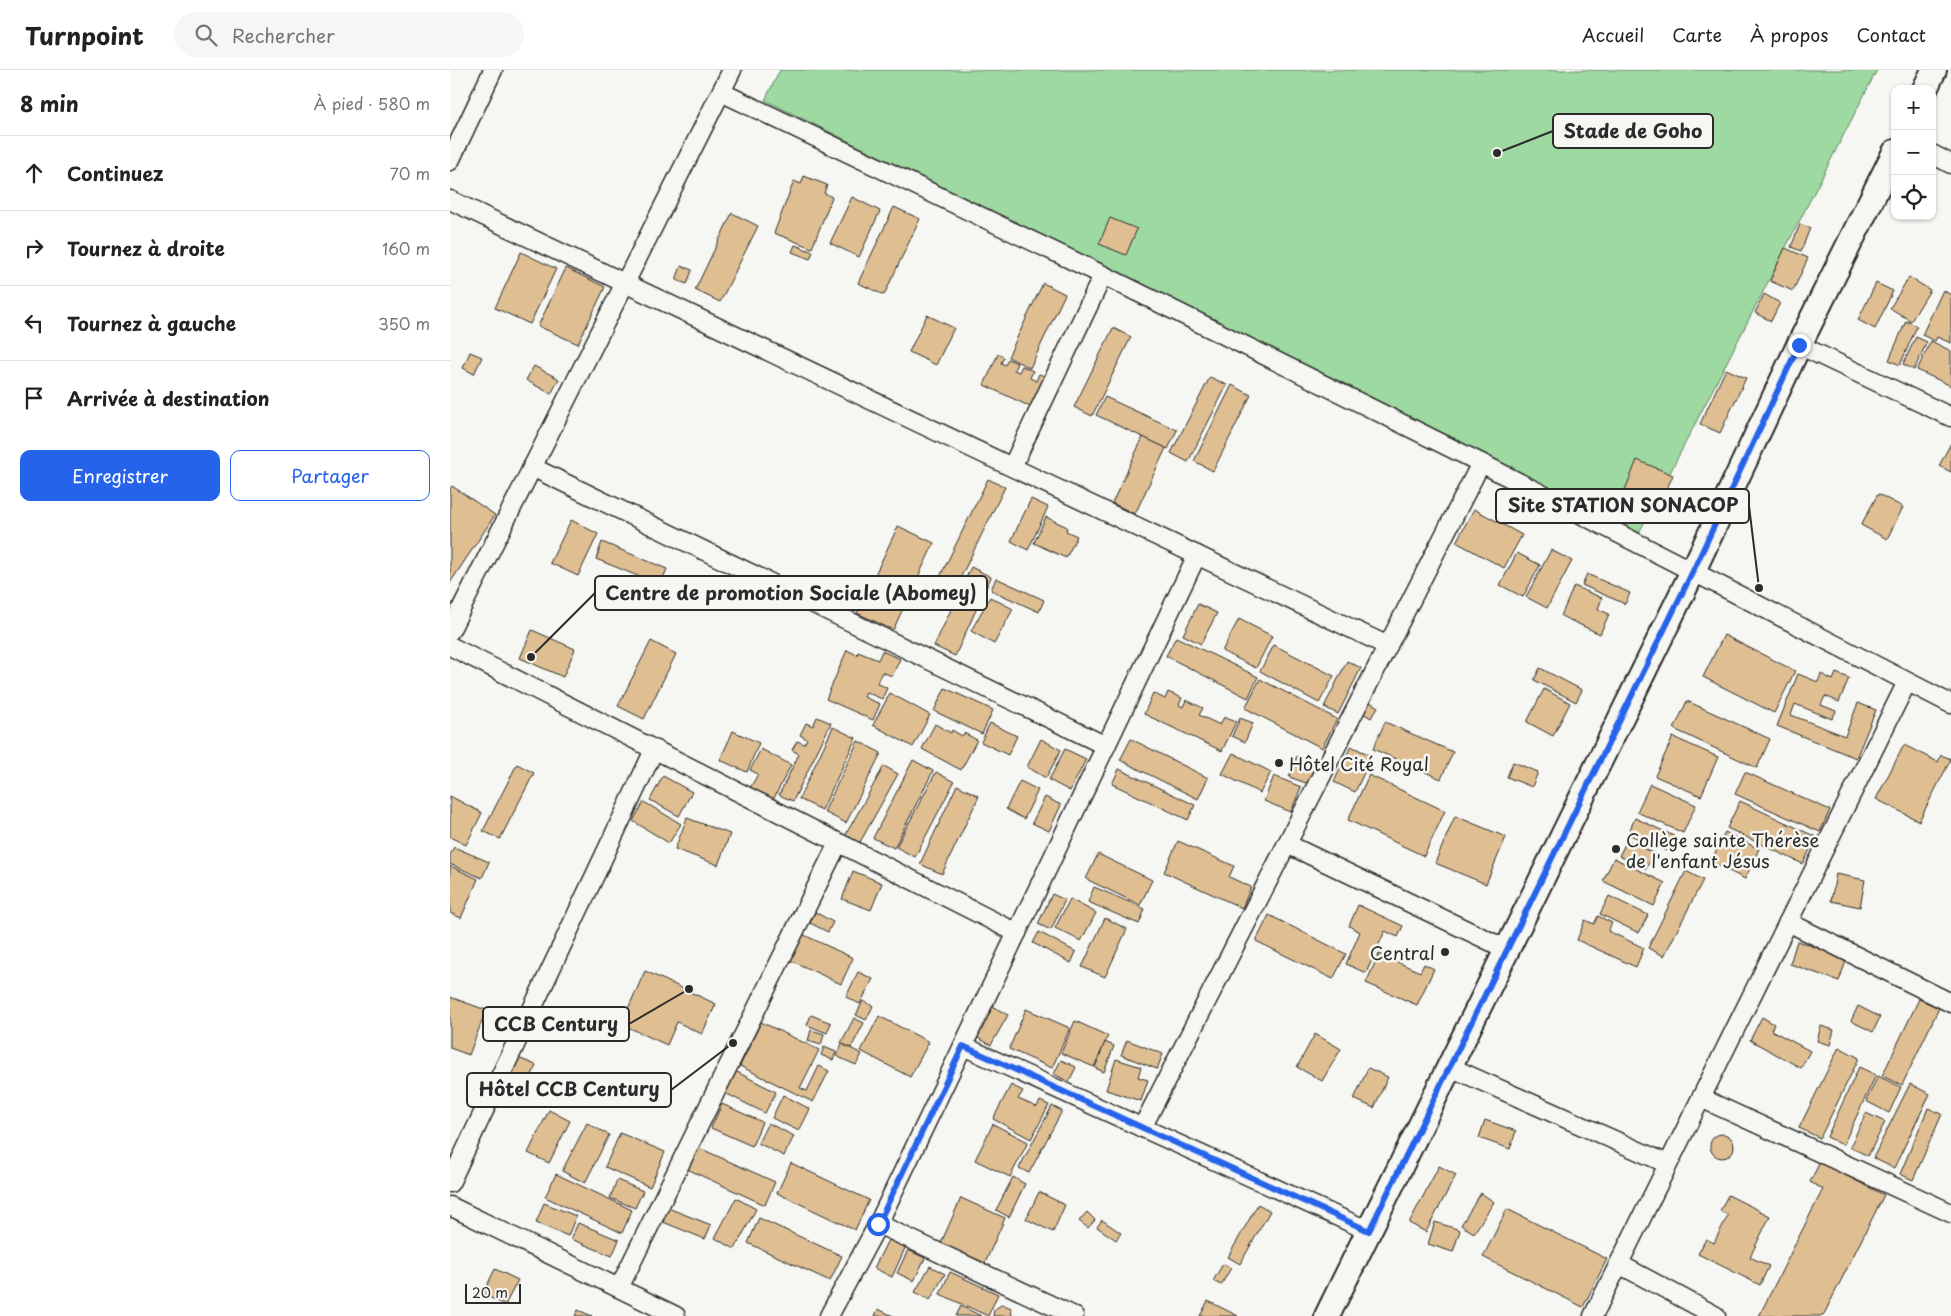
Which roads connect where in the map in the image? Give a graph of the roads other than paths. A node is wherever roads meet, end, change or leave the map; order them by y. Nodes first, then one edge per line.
1 (493, 70) edge
2 (732, 70) edge
3 (1934, 70) edge
4 (1927, 85) edge
5 (721, 92) junction
6 (1936, 156) edge
7 (1891, 160) edge
8 (450, 161) edge
9 (1951, 164) edge
10 (450, 200) edge
11 (1103, 275) junction
12 (625, 283) junction
13 (1799, 345) junction
14 (1951, 417) edge
15 (1482, 463) junction
16 (532, 467) junction
17 (1012, 467) junction
18 (1197, 555) junction
19 (1693, 571) junction
20 (450, 631) edge
21 (450, 646) edge
22 (1388, 646) junction
23 (1907, 682) junction
24 (1951, 704) edge
25 (1106, 746) junction
26 (654, 750) junction
27 (838, 843) junction
28 (1287, 844) junction
29 (1788, 922) junction
30 (1017, 933) junction
31 (1508, 950) junction
32 (1951, 1003) edge
33 (963, 1046) junction
34 (1450, 1068) junction
35 (1701, 1098) junction
36 (1142, 1128) junction
37 (1668, 1164) junction
38 (450, 1183) edge
39 (450, 1206) edge
40 (1951, 1213) edge
41 (878, 1224) junction
42 (1369, 1231) junction
43 (1619, 1264) junction
44 (620, 1288) junction
45 (676, 1316) edge
46 (829, 1316) edge
47 (1074, 1316) edge
48 (1327, 1316) edge
49 (1593, 1316) edge
50 (1716, 1316) edge

1 - 8 street
2 - 5 street
3 - 4 street
5 - 11 street
5 - 12 street
6 - 9 street
7 - 13 street
10 - 12 street
11 - 15 street
11 - 17 street
12 - 16 street
12 - 17 street
13 - 14 street
13 - 19 street
15 - 19 street
15 - 22 street
16 - 20 street
16 - 25 street
17 - 18 street
18 - 22 street
18 - 25 street
19 - 23 street
19 - 31 street
21 - 26 street
22 - 28 street
23 - 24 street
23 - 29 street
25 - 30 street
26 - 27 street
26 - 38 street
27 - 30 street
27 - 44 street
28 - 31 street
28 - 36 street
29 - 32 street
29 - 35 street
30 - 33 street
31 - 34 street
33 - 36 street
33 - 41 street
34 - 37 street
34 - 42 street
35 - 37 street
35 - 40 street
36 - 42 street
37 - 43 street
39 - 44 street
41 - 46 street
41 - 47 street
42 - 48 street
43 - 49 street
43 - 50 street
44 - 45 street

